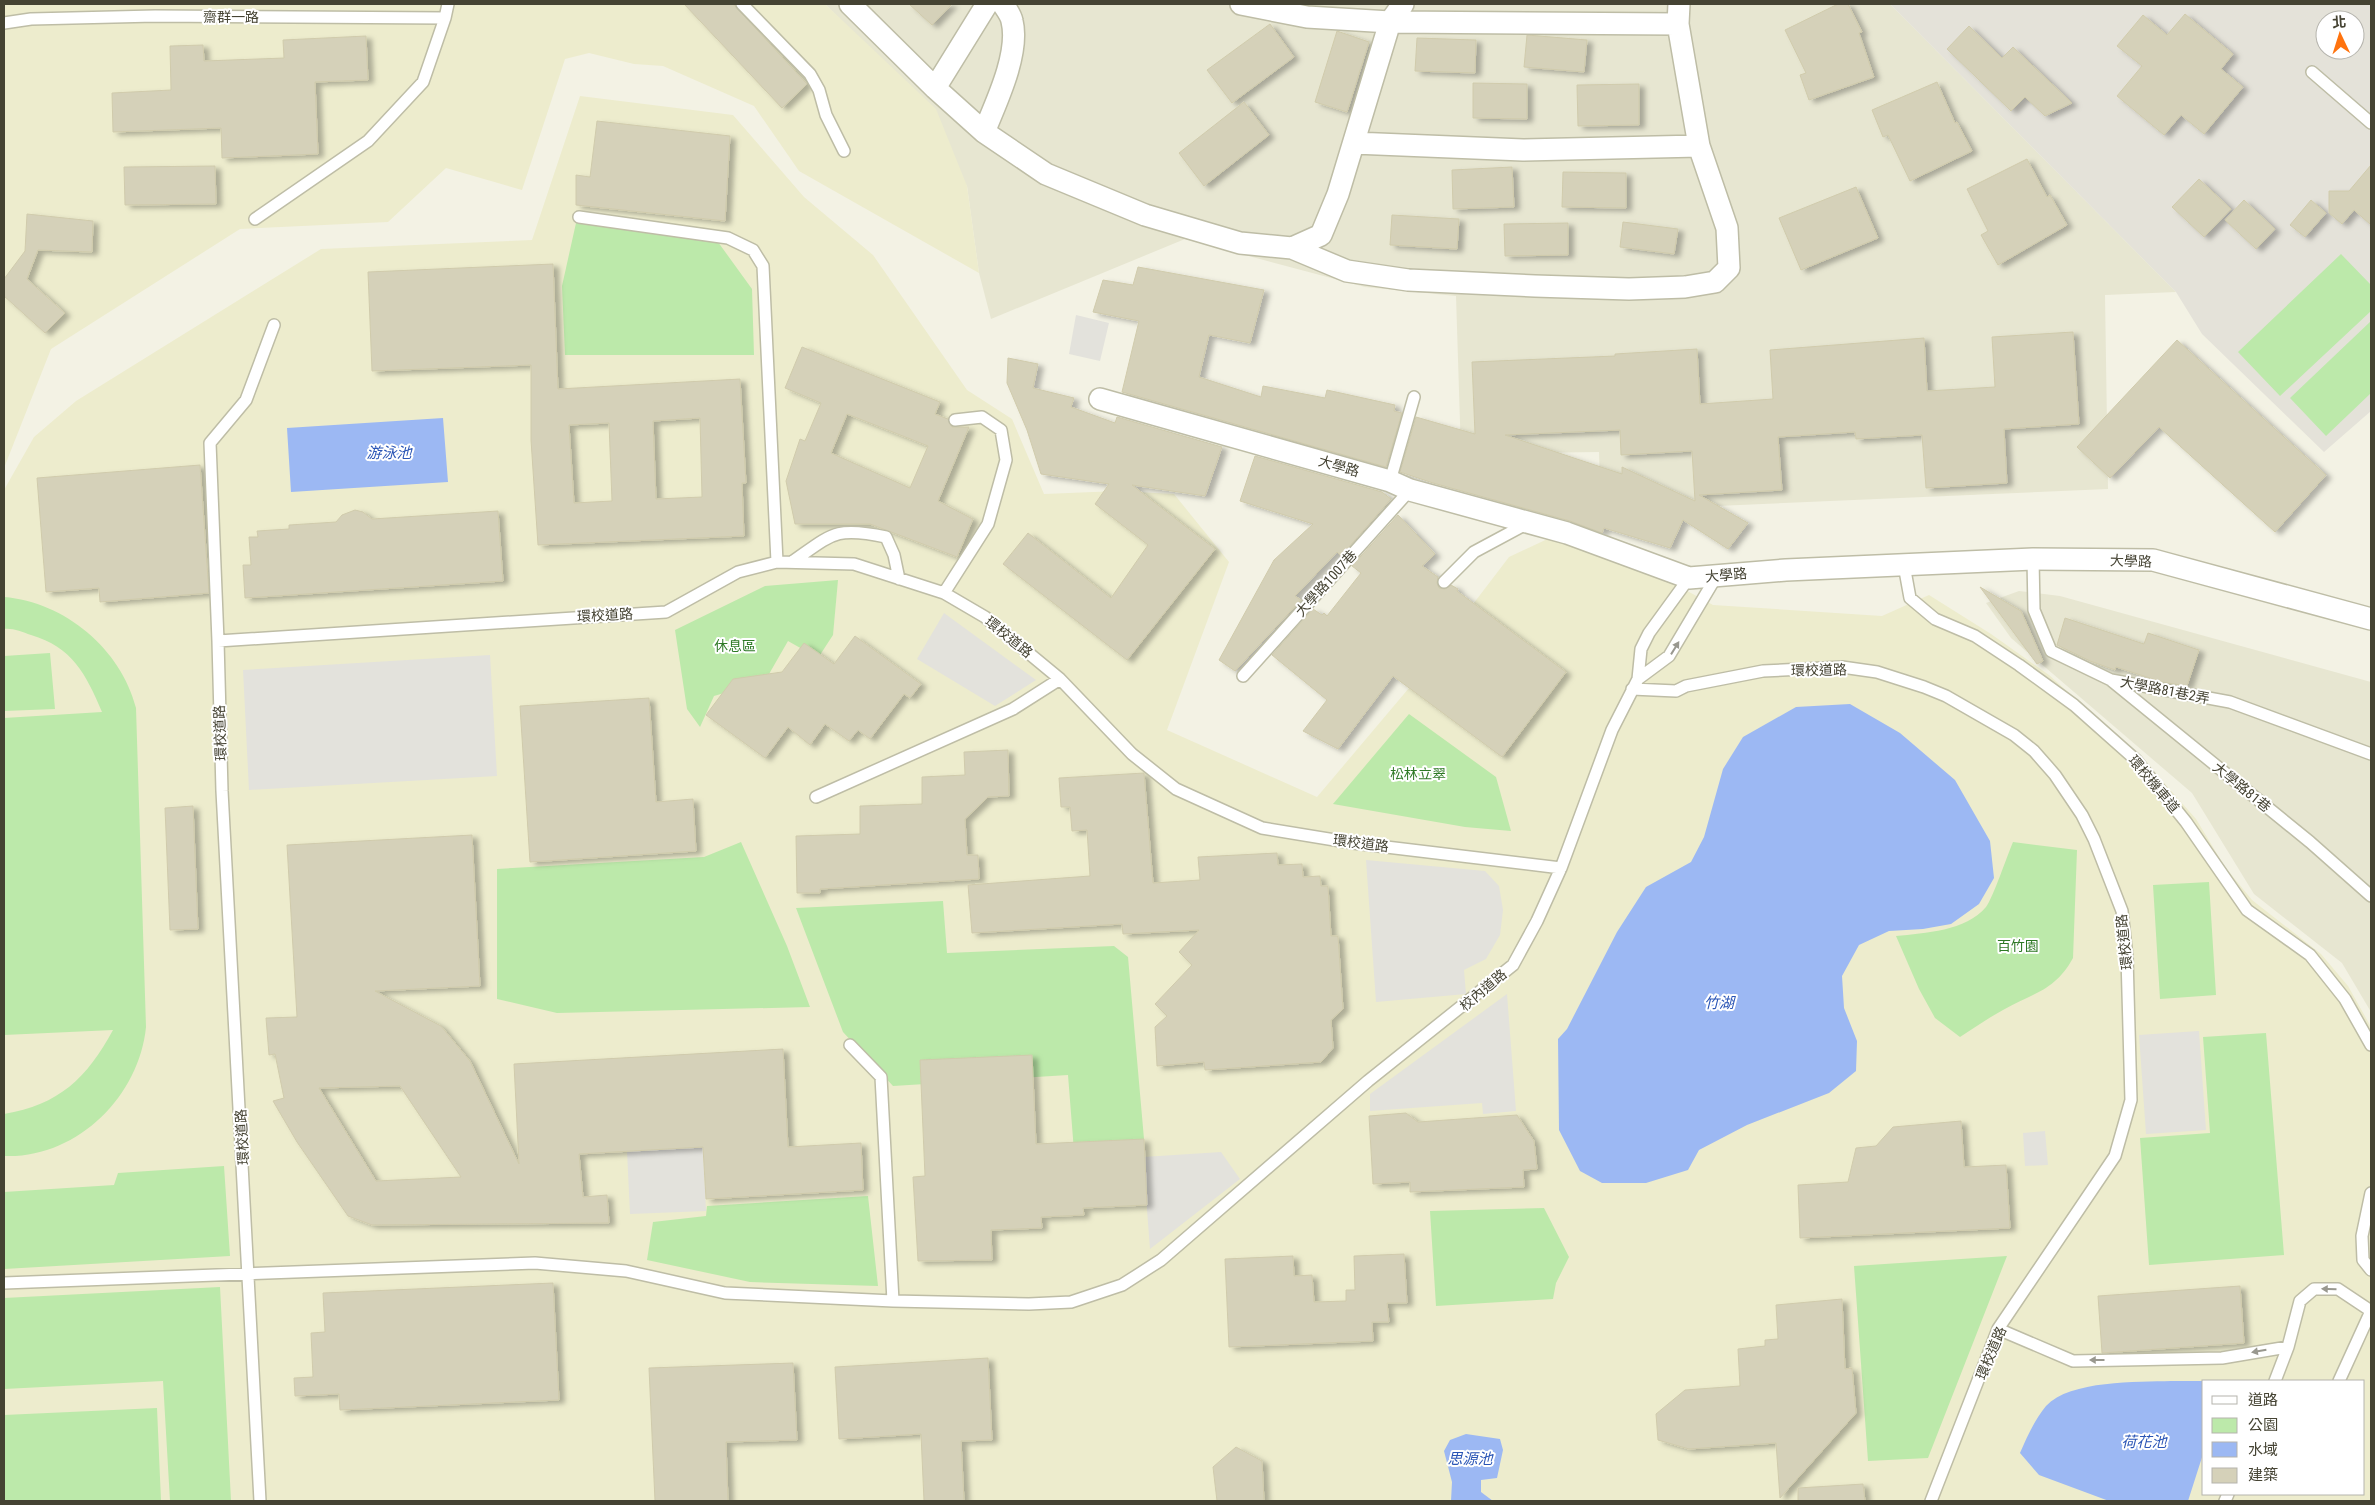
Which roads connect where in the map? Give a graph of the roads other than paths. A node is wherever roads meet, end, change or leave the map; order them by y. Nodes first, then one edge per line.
1 (448, 4) edge
2 (742, 4) edge
3 (850, 4) edge
4 (987, 4) edge
5 (1003, 4) edge
6 (1241, 4) edge
7 (1403, 4) edge
8 (1679, 14) edge
9 (444, 18) junction
10 (1390, 22) junction
11 (4, 23) edge
12 (2312, 72) dead end
13 (935, 88) junction
14 (2371, 124) edge
15 (984, 132) junction
16 (1354, 143) junction
17 (1699, 146) junction
18 (844, 151) dead end
19 (579, 217) dead end
20 (255, 219) dead end
21 (1292, 248) junction
22 (274, 325) dead end
23 (1414, 397) dead end
24 (1100, 399) dead end
25 (955, 420) dead end
26 (1390, 481) junction
27 (1410, 490) junction
28 (1530, 523) junction
29 (2033, 559) junction
30 (777, 562) junction
31 (792, 562) junction
32 (1904, 565) junction
33 (1716, 577) junction
34 (1689, 578) junction
35 (899, 579) junction
36 (1444, 582) dead end
37 (944, 593) junction
38 (2371, 619) edge
39 (218, 640) junction
40 (1242, 676) dead end
41 (1060, 679) junction
42 (2111, 680) junction
43 (1635, 684) junction
44 (2371, 754) edge
45 (816, 797) dead end
46 (1560, 868) junction
47 (2371, 896) edge
48 (850, 1045) dead end
49 (2371, 1045) edge
50 (2371, 1192) edge
51 (2371, 1270) edge
52 (248, 1274) junction
53 (4, 1283) edge
54 (893, 1301) junction
55 (2371, 1311) edge
56 (1998, 1329) junction
57 (2288, 1347) junction
58 (2275, 1380) edge
59 (2339, 1380) edge
60 (260, 1501) edge
61 (1931, 1501) edge

1 - 9 lane
2 - 18 lane
3 - 13 street
4 - 13 street
5 - 15 street
6 - 10 street
7 - 10 street
8 - 10 street
8 - 17 street
9 - 11 lane, 齋群一路
9 - 20 lane
10 - 16 street
12 - 14 lane
13 - 15 street
15 - 21 street
16 - 17 street
16 - 21 street
17 - 21 street
19 - 30 lane
22 - 39 lane
23 - 26 lane
24 - 26 street, 大學路
25 - 37 lane
26 - 27 street, 大學路
27 - 28 street, 大學路
27 - 40 lane, 大學路1007巷
28 - 34 street, 大學路
28 - 36 lane
29 - 32 street, 大學路
29 - 38 street, 大學路
29 - 42 lane, 大學路81巷2弄
30 - 31 lane, 環校道路
30 - 39 lane, 環校道路
31 - 35 lane, 環校道路
31 - 35 lane
32 - 33 street, 大學路
32 - 49 lane, 環校機車道
33 - 34 street, 大學路
43 -> 33 lane
34 - 43 lane
35 - 37 lane, 環校道路
37 - 41 lane, 環校道路
39 - 52 lane, 環校道路
41 - 45 lane
41 - 46 lane, 環校道路
42 - 44 lane, 大學路81巷2弄
42 - 47 lane, 大學路81巷
43 - 46 lane
43 - 56 lane, 環校道路
46 - 54 lane, 校內道路
48 - 54 lane
50 - 51 lane
52 - 53 lane, 校內道路
52 - 54 lane, 校內道路
52 - 60 lane, 環校道路
55 -> 57 lane
55 - 59 lane
57 -> 56 lane
56 - 61 lane, 環校道路
57 - 58 lane

